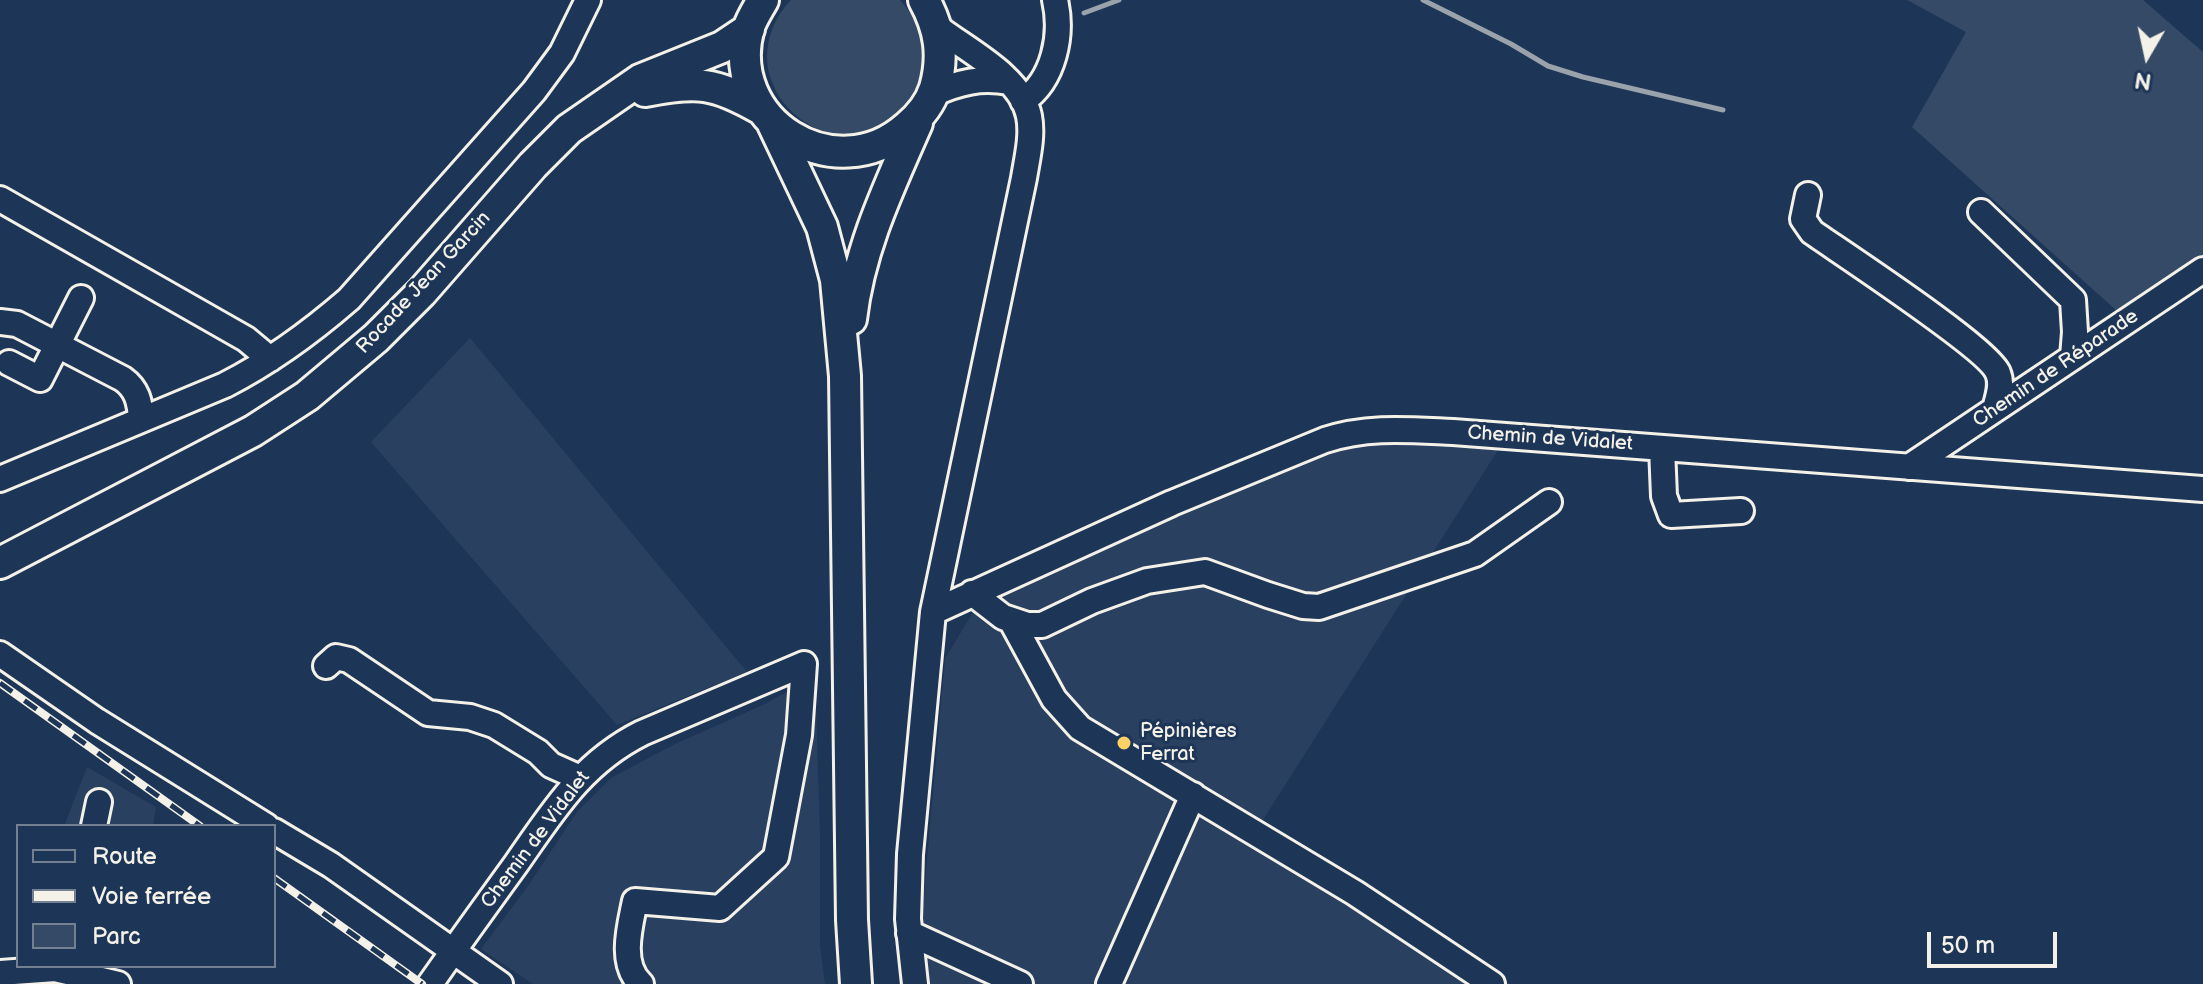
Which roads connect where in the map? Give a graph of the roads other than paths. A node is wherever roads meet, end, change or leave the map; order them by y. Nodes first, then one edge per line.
1 (588, 0) edge
2 (1055, 0) edge
3 (753, 12) edge
4 (930, 14) edge
5 (1016, 91) junction
6 (619, 95) junction
7 (926, 105) junction
8 (767, 116) junction
9 (1808, 195) dead end
10 (0, 199) edge
11 (1981, 212) dead end
12 (2203, 270) edge
13 (81, 298) dead end
14 (0, 322) edge
15 (59, 345) junction
16 (2073, 357) junction
17 (270, 359) junction
18 (9, 363) dead end
19 (845, 376) junction
20 (1995, 409) junction
21 (141, 419) junction
22 (1662, 448) junction
23 (1909, 467) junction
24 (0, 479) edge
25 (2203, 489) edge
26 (1549, 502) dead end
27 (1741, 511) dead end
28 (0, 563) edge
29 (972, 593) junction
30 (933, 612) junction
31 (1011, 620) junction
32 (0, 654) edge
33 (326, 666) dead end
34 (580, 778) junction
35 (1193, 795) junction
36 (99, 802) dead end
37 (94, 824) edge
38 (263, 824) edge
39 (276, 832) edge
40 (909, 933) junction
41 (453, 950) junction
42 (0, 973) edge
43 (68, 974) edge
44 (1015, 983) edge
45 (118, 984) edge
46 (430, 984) edge
47 (500, 984) edge
48 (641, 984) edge
49 (856, 984) edge
50 (915, 984) edge
51 (1109, 984) edge
52 (1492, 984) edge

1 - 17 street
2 - 5 street
3 - 6 main road, Rocade Jean Garcin
3 - 8 main road
4 - 5 street
4 - 7 main road
5 - 7 street
5 - 30 street
6 - 8 main road, Rocade Jean Garcin
6 - 28 main road, Rocade Jean Garcin
7 - 8 main road, Rocade Jean Garcin
7 - 19 main road
8 - 19 main road
9 - 20 street
10 - 17 street
11 - 16 street
12 - 16 street, Chemin de Réparade
13 - 15 street
14 - 15 street
15 - 18 street
15 - 21 street
16 - 20 street, Chemin de Réparade
17 - 21 street
19 - 49 main road
20 - 23 street, Chemin de Réparade
21 - 24 street
22 - 23 street, Chemin de Vidalet
22 - 27 street
22 - 29 street, Chemin de Vidalet
23 - 25 street, Chemin de Vidalet
26 - 31 street
29 - 30 street, Chemin de Vidalet
29 - 31 street
30 - 40 street
31 - 35 street
32 - 38 street
33 - 34 street
34 - 41 street, Chemin de Vidalet
34 - 48 street, Chemin de Vidalet
35 - 51 street
35 - 52 street
36 - 37 street
39 - 41 street
40 - 44 street
40 - 50 street
41 - 46 street, Chemin de Vidalet
41 - 47 street
42 - 43 street
43 - 45 street

